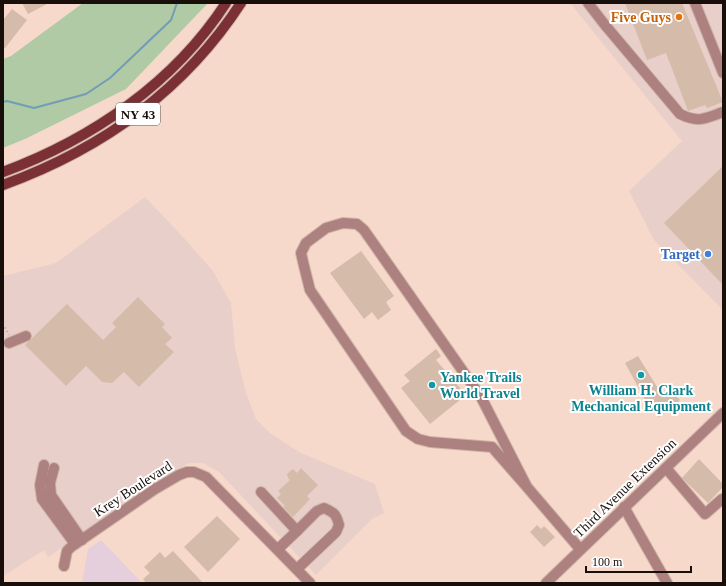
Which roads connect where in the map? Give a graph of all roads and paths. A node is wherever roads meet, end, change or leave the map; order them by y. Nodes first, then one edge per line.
1 (226, 3) edge
2 (241, 3) edge
3 (588, 3) edge
4 (695, 3) edge
5 (723, 73) edge
6 (723, 112) edge
7 (3, 172) edge
8 (3, 185) edge
9 (26, 336) dead end
10 (9, 343) dead end
11 (723, 413) edge
12 (49, 466) dead end
13 (666, 468) junction
14 (527, 487) junction
15 (261, 492) dead end
16 (723, 500) edge
17 (624, 508) junction
18 (297, 531) junction
19 (78, 542) junction
20 (278, 549) junction
21 (580, 550) junction
22 (64, 566) dead end
23 (297, 569) junction
24 (310, 583) edge
25 (546, 583) edge
26 (667, 583) edge

1 - 7 main road, NY 43
2 - 8 main road, NY 43
3 - 6 street
4 - 5 street
9 - 10 street
11 - 13 street, Third Avenue Extension
12 - 19 street
13 - 16 street
13 - 17 street, Third Avenue Extension
14 - 14 street
14 - 21 street
15 - 18 street
17 - 21 street, Third Avenue Extension
17 - 26 street
18 - 20 street
18 - 23 street
19 - 20 street, Krey Boulevard
19 - 22 street, Krey Boulevard
20 - 23 street, Krey Boulevard
21 - 25 street, Third Avenue Extension
23 - 24 street, Krey Boulevard

